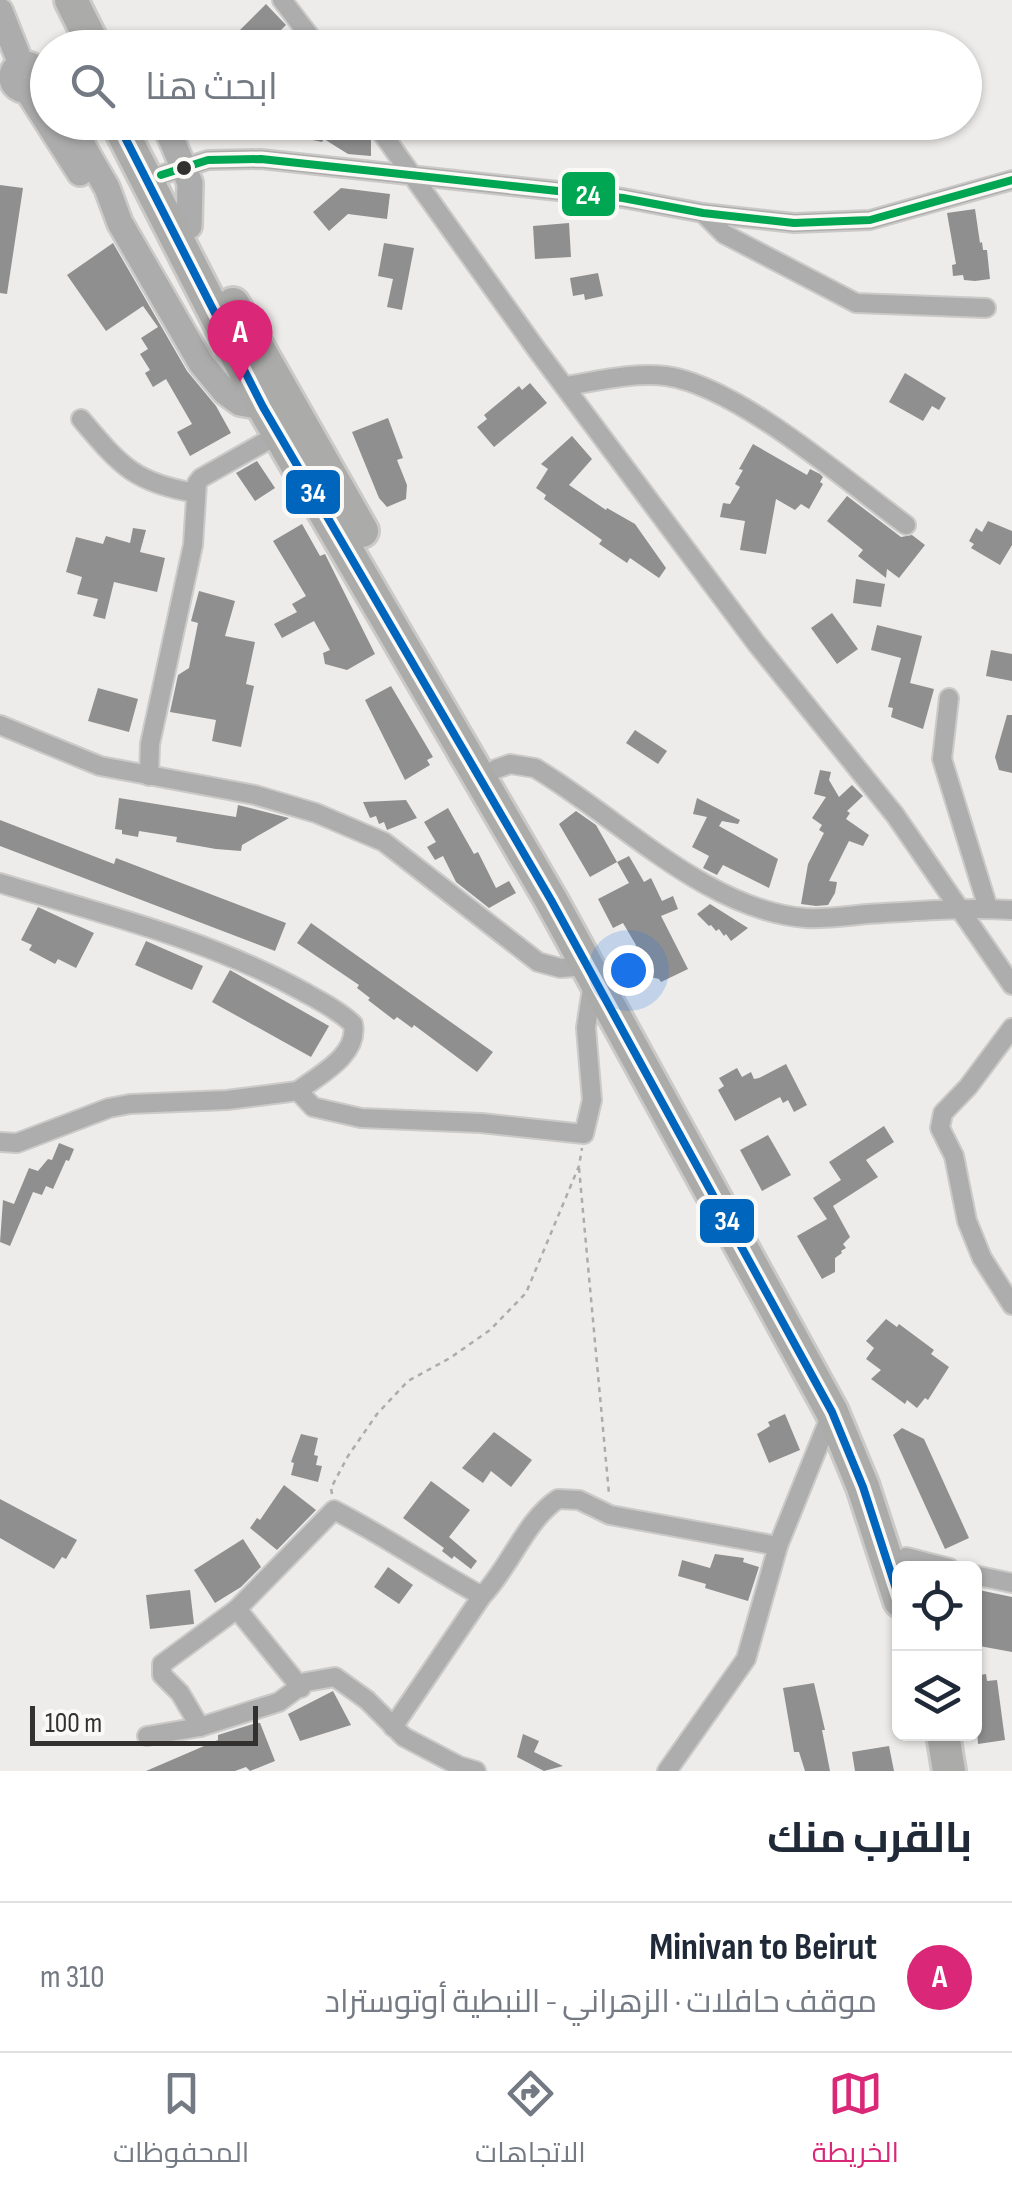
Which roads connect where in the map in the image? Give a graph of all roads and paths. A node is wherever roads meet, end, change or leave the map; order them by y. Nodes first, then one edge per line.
1 (55, 0) edge
2 (71, 0) edge
3 (282, 0) edge
4 (0, 11) edge
5 (70, 30) edge
6 (86, 30) edge
7 (305, 30) edge
8 (25, 79) edge
9 (61, 140) edge
10 (79, 140) edge
11 (125, 140) edge
12 (148, 140) edge
13 (167, 140) edge
14 (387, 140) edge
15 (173, 172) junction
16 (411, 174) junction
17 (1012, 180) edge
18 (703, 213) junction
19 (120, 224) junction
20 (986, 308) dead end
21 (566, 386) junction
22 (81, 419) dead end
23 (271, 420) junction
24 (196, 492) junction
25 (906, 524) dead end
26 (949, 698) dead end
27 (0, 725) edge
28 (496, 768) junction
29 (149, 776) junction
30 (0, 883) edge
31 (559, 896) junction
32 (958, 908) junction
33 (988, 908) junction
34 (1012, 910) edge
35 (589, 958) junction
36 (1012, 985) edge
37 (1012, 1028) edge
38 (298, 1092) junction
39 (584, 1134) junction
40 (0, 1142) edge
41 (579, 1166) junction
42 (1012, 1304) edge
43 (832, 1412) junction
44 (334, 1510) junction
45 (610, 1515) junction
46 (778, 1546) junction
47 (906, 1561) edge
48 (892, 1576) edge
49 (982, 1577) edge
50 (1012, 1583) edge
51 (482, 1596) junction
52 (237, 1610) junction
53 (301, 1688) junction
54 (200, 1727) junction
55 (393, 1727) junction
56 (147, 1736) dead end
57 (927, 1741) edge
58 (943, 1741) edge
59 (461, 1769) edge
60 (667, 1771) edge
61 (932, 1771) edge
62 (949, 1771) edge

1 - 5 highway
2 - 6 highway
3 - 7 street
4 - 8 main road
9 - 19 main road
10 - 19 main road
11 - 23 highway
12 - 15 highway
13 - 15 main road
14 - 16 street
15 - 16 street
15 - 28 highway
16 - 18 street
16 - 21 street
17 - 18 street
18 - 20 street
19 - 23 main road
21 - 25 street
21 - 32 street
22 - 24 street
23 - 24 street
23 - 31 highway
24 - 29 street
26 - 33 street
27 - 29 street
28 - 31 highway
28 - 32 street
29 - 35 street
30 - 38 street
31 - 35 highway
32 - 33 street
32 - 36 street
33 - 34 street
35 - 39 street
35 - 43 highway
35 - 47 highway
37 - 42 street
38 - 39 street
38 - 40 street
39 - 41 path
41 - 44 path
41 - 45 path
43 - 46 street
43 - 48 highway
44 - 51 street
44 - 52 street
45 - 46 street
45 - 51 street
46 - 60 street
49 - 50 street
51 - 55 street
52 - 53 street
52 - 54 street
53 - 54 street
53 - 55 street
54 - 56 street
55 - 59 street
57 - 61 highway
58 - 62 highway

